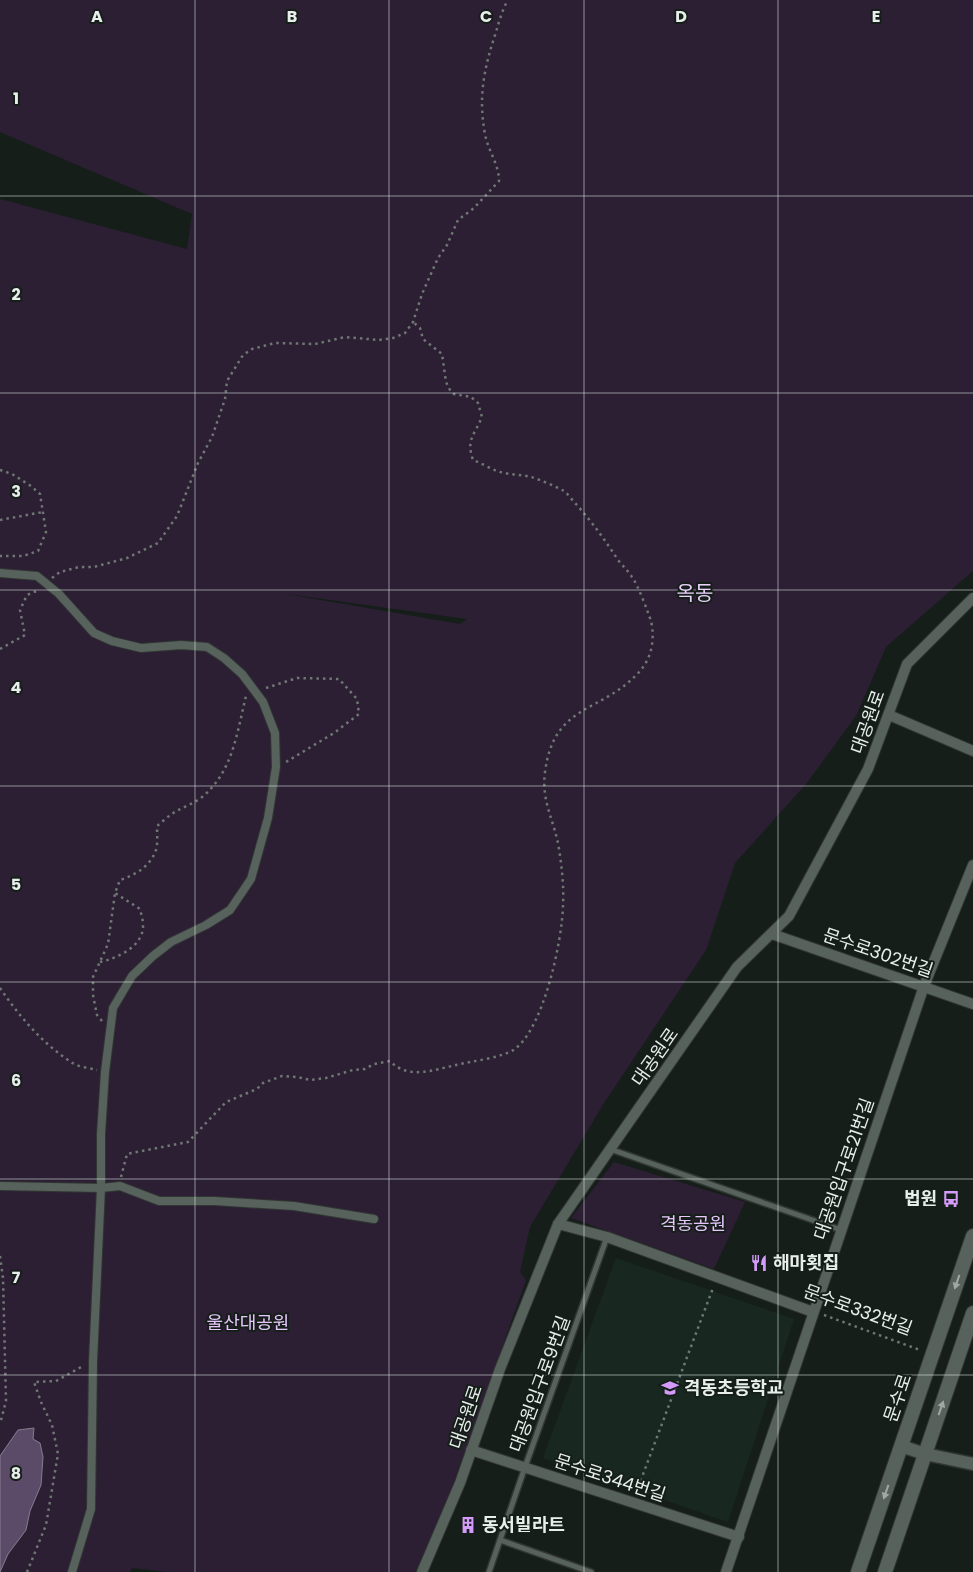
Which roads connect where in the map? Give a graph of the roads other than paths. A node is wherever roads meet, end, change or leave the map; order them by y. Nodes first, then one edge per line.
1 (0, 573) edge
2 (973, 598) edge
3 (889, 716) junction
4 (973, 751) edge
5 (973, 865) edge
6 (772, 934) junction
7 (924, 986) junction
8 (973, 1004) edge
9 (610, 1149) junction
10 (0, 1186) edge
11 (101, 1188) junction
12 (374, 1219) dead end
13 (558, 1224) junction
14 (841, 1230) junction
15 (973, 1236) edge
16 (607, 1237) junction
17 (814, 1312) junction
18 (973, 1313) edge
19 (901, 1446) junction
20 (471, 1450) junction
21 (925, 1454) junction
22 (973, 1464) edge
23 (525, 1467) junction
24 (739, 1537) junction
25 (500, 1540) junction
26 (72, 1572) edge
27 (422, 1572) edge
28 (489, 1572) edge
29 (591, 1572) edge
30 (726, 1572) edge
31 (858, 1572) edge
32 (885, 1572) edge

1 - 11 street
2 - 3 street, 대공원로
3 - 4 street
3 - 6 street, 대공원로
5 - 7 street, 대공원입구로21번길
6 - 7 street, 문수로302번길
6 - 9 street, 대공원로
7 - 8 street, 문수로302번길
7 - 14 street, 대공원입구로21번길
9 - 13 street, 대공원로
9 - 14 lane
10 - 11 street
11 - 12 street
11 - 26 street
13 - 16 street, 문수로332번길
13 - 20 street, 대공원로
14 - 17 street, 대공원입구로21번길
15 -> 19 main road, 문수로
16 - 17 street, 문수로332번길
16 - 23 lane, 대공원입구로9번길
17 - 24 street, 대공원입구로21번길
21 -> 18 main road
19 - 21 street
19 -> 31 main road, 문수로
20 - 23 street, 문수로344번길
20 - 27 street, 대공원로
21 - 22 street
21 - 32 main road
23 - 24 street, 문수로344번길
23 - 25 lane, 대공원입구로9번길
24 - 30 street, 대공원입구로21번길
25 - 28 lane, 대공원입구로9번길
25 - 29 lane

